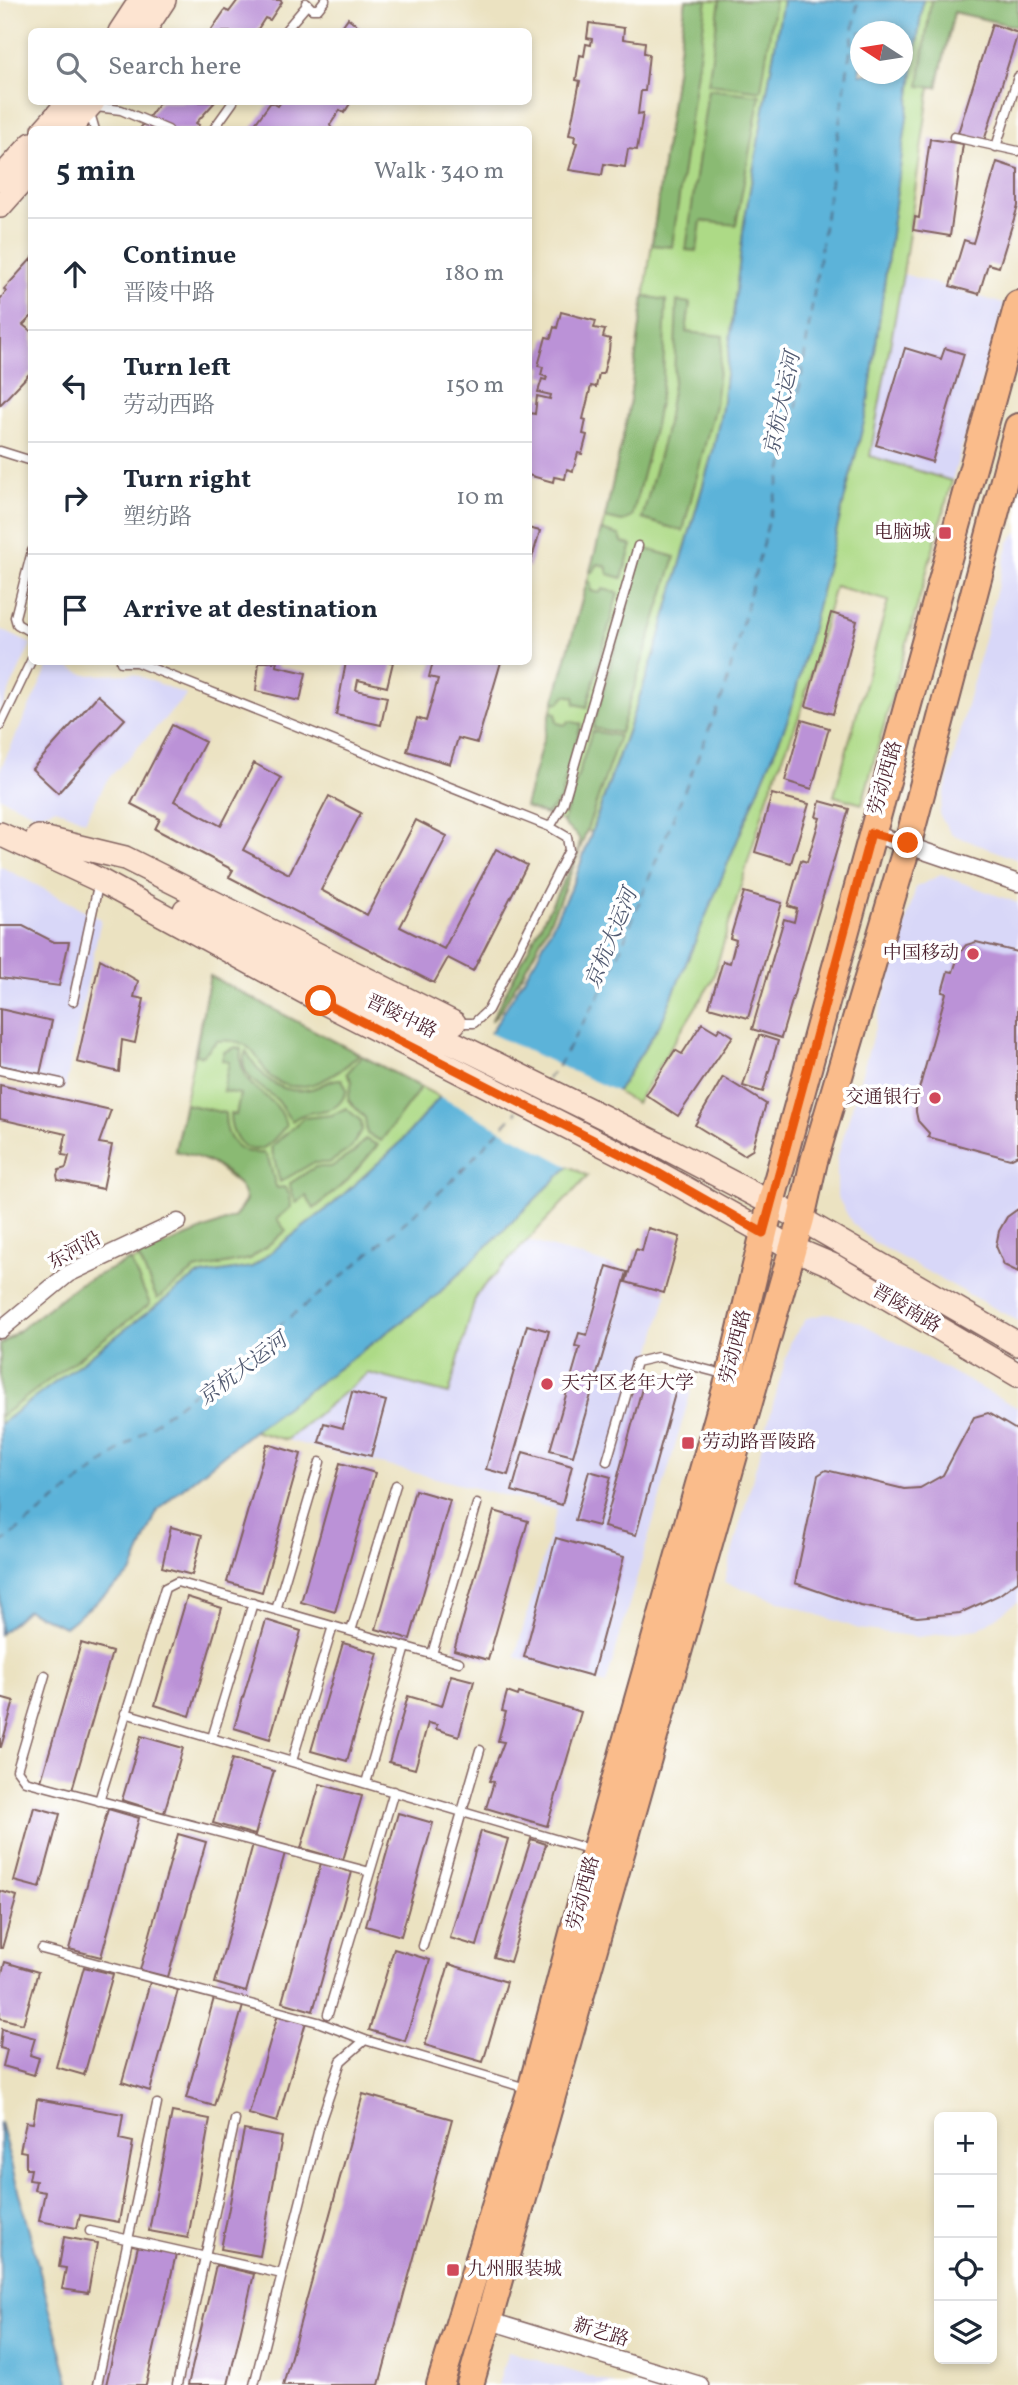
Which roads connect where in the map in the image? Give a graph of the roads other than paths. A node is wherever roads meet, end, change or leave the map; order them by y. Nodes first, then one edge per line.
1 (141, 0) edge
2 (164, 0) edge
3 (325, 0) edge
4 (306, 2) edge
5 (123, 28) edge
6 (146, 28) edge
7 (287, 28) edge
8 (1018, 77) edge
9 (80, 105) edge
10 (82, 105) edge
11 (84, 105) edge
12 (94, 105) edge
13 (231, 105) edge
14 (50, 126) edge
15 (70, 126) edge
16 (93, 126) edge
17 (159, 126) edge
18 (216, 126) edge
19 (954, 138) dead end
20 (996, 147) junction
21 (28, 148) edge
22 (1018, 152) edge
23 (28, 174) edge
24 (0, 179) edge
25 (0, 206) edge
26 (1018, 304) edge
27 (1018, 427) edge
28 (0, 451) edge
29 (28, 460) edge
30 (1011, 482) edge
31 (638, 547) dead end
32 (28, 567) edge
33 (28, 631) edge
34 (29, 665) edge
35 (144, 665) edge
36 (0, 726) edge
37 (0, 818) edge
38 (550, 827) junction
39 (871, 833) junction
40 (0, 834) edge
41 (908, 843) junction
42 (99, 880) junction
43 (1018, 883) edge
44 (73, 1001) dead end
45 (450, 1031) junction
46 (0, 1070) edge
47 (60, 1083) dead end
48 (771, 1203) junction
49 (801, 1219) junction
50 (178, 1222) dead end
51 (763, 1233) junction
52 (792, 1248) junction
53 (0, 1330) edge
54 (1018, 1344) edge
55 (730, 1375) junction
56 (1018, 1375) edge
57 (607, 1461) dead end
58 (320, 1462) dead end
59 (396, 1485) dead end
60 (477, 1504) dead end
61 (253, 1603) junction
62 (276, 1610) junction
63 (333, 1626) junction
64 (351, 1632) junction
65 (406, 1647) junction
66 (432, 1654) junction
67 (459, 1662) dead end
68 (45, 1675) dead end
69 (125, 1713) junction
70 (212, 1738) junction
71 (480, 1750) dead end
72 (292, 1761) junction
73 (366, 1783) junction
74 (394, 1791) junction
75 (99, 1801) junction
76 (462, 1811) junction
77 (595, 1851) junction
78 (370, 1872) junction
79 (423, 1946) dead end
80 (42, 1949) dead end
81 (328, 2014) dead end
82 (365, 2040) junction
83 (531, 2090) junction
84 (157, 2104) dead end
85 (235, 2120) dead end
86 (90, 2231) dead end
87 (128, 2239) junction
88 (205, 2257) junction
89 (282, 2274) junction
90 (490, 2321) junction
91 (97, 2385) edge
92 (177, 2385) edge
93 (254, 2385) edge
94 (440, 2385) edge
95 (470, 2385) edge
96 (700, 2385) edge

1 - 5 main road
2 - 6 main road
3 - 4 lane
4 - 7 lane
8 - 20 lane
9 - 14 main road
10 - 15 main road
11 - 16 lane
12 - 17 lane
13 - 18 lane
19 - 20 lane
20 - 22 lane
21 - 24 main road
23 - 25 main road
26 - 39 main road, 劳动西路
27 - 30 main road, 劳动西路
28 - 29 lane
30 - 41 main road, 劳动西路
31 - 38 lane
32 - 33 lane
34 - 36 lane
35 - 38 lane
37 - 45 main road, 晋陵中路
38 - 45 lane
39 - 41 street
39 - 48 main road, 劳动西路
40 - 42 main road, 晋陵中路
41 - 43 street
41 - 49 main road, 劳动西路
42 - 44 lane
42 - 51 main road, 晋陵中路
45 - 48 main road, 晋陵中路
46 - 47 lane
48 - 49 main road, 晋陵中路
48 - 51 main road, 劳动西路
49 - 52 main road, 劳动西路
49 - 54 main road, 晋陵南路
50 - 53 street, 东河沿
51 - 52 main road, 晋陵中路
51 - 55 main road, 劳动西路
52 - 56 main road, 晋陵南路
52 - 90 main road, 劳动西路
55 - 57 lane
55 - 77 main road, 劳动西路
58 - 62 lane
59 - 64 lane
60 - 66 lane
61 - 62 lane
61 - 69 lane
61 - 70 lane
62 - 63 lane
63 - 64 lane
63 - 72 lane
64 - 65 lane
65 - 66 lane
65 - 73 lane
66 - 67 lane
68 - 75 lane
69 - 70 lane
69 - 75 lane
70 - 72 lane
71 - 76 lane
72 - 73 lane
73 - 74 lane
74 - 76 lane
74 - 78 lane
75 - 78 lane
76 - 77 lane
76 - 79 lane
77 - 83 main road, 劳动西路
78 - 81 lane
80 - 82 lane
82 - 83 lane
82 - 89 lane
83 - 94 main road, 劳动西路
84 - 87 lane
85 - 88 lane
86 - 87 lane
87 - 88 lane
87 - 91 lane
88 - 89 lane
88 - 92 lane
89 - 93 lane
90 - 95 main road, 劳动西路
90 - 96 street, 新艺路

